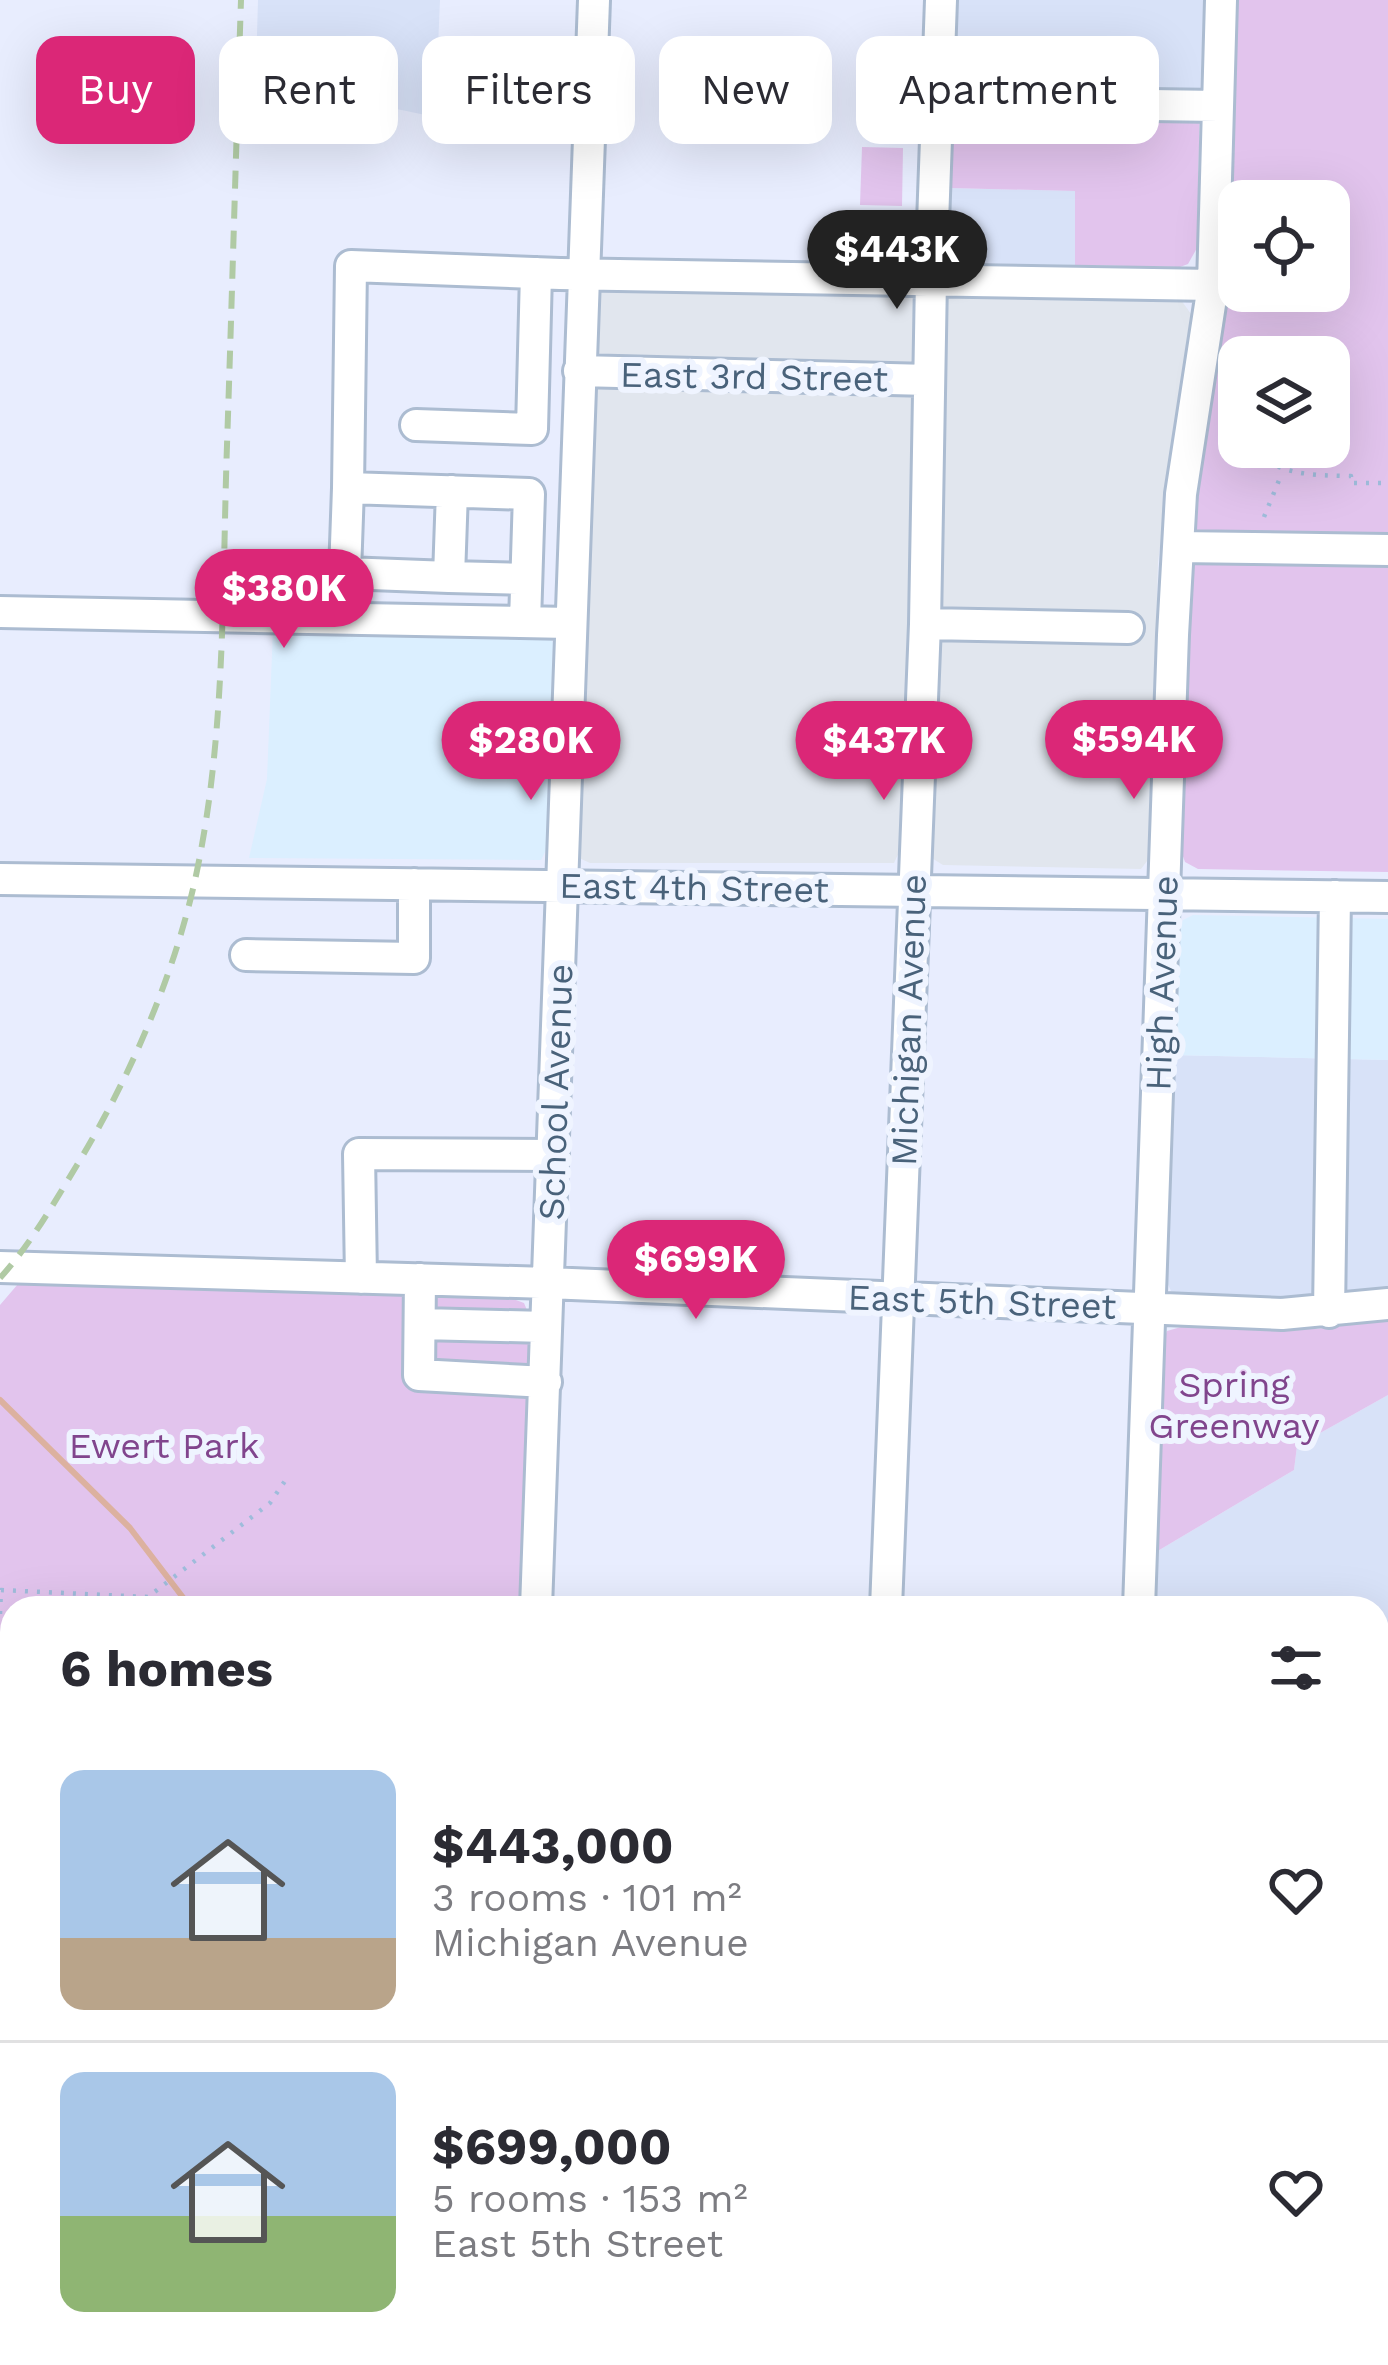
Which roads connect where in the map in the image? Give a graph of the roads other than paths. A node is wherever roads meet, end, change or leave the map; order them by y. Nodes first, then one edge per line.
1 (593, 0) edge
2 (941, 0) edge
3 (1221, 0) edge
4 (940, 36) edge
5 (1159, 105) edge
6 (1218, 106) junction
7 (936, 144) edge
8 (536, 273) junction
9 (582, 274) junction
10 (931, 279) junction
11 (1213, 285) junction
12 (578, 371) junction
13 (929, 380) junction
14 (416, 424) dead end
15 (348, 488) junction
16 (452, 491) junction
17 (1178, 547) junction
18 (1388, 550) edge
19 (448, 577) junction
20 (526, 579) junction
21 (0, 612) edge
22 (525, 622) junction
23 (569, 623) junction
24 (926, 624) junction
25 (1128, 628) dead end
26 (0, 879) edge
27 (414, 884) junction
28 (562, 886) junction
29 (913, 890) junction
30 (1165, 894) junction
31 (1335, 896) junction
32 (1388, 897) edge
33 (247, 955) dead end
34 (553, 1155) junction
35 (0, 1268) edge
36 (361, 1277) junction
37 (420, 1280) junction
38 (467, 1281) junction
39 (548, 1283) junction
40 (898, 1297) junction
41 (1388, 1304) edge
42 (1149, 1308) junction
43 (1329, 1312) junction
44 (422, 1324) junction
45 (467, 1325) junction
46 (546, 1327) junction
47 (546, 1382) junction
48 (537, 1596) edge
49 (886, 1596) edge
50 (1139, 1596) edge

1 - 9 street, School Avenue
2 - 4 street, Michigan Avenue
3 - 6 street, High Avenue
5 - 6 street
6 - 11 street, High Avenue
7 - 10 street, Michigan Avenue
8 - 9 street
8 - 14 street
8 - 15 street
9 - 10 street
9 - 12 street, School Avenue
10 - 11 street
10 - 13 street, Michigan Avenue
11 - 17 street, High Avenue
12 - 13 street, East 3rd Street
12 - 23 street, School Avenue
13 - 24 street, Michigan Avenue
15 - 16 street
15 - 19 street
16 - 19 street
16 - 20 street
17 - 18 street
17 - 30 street, High Avenue
19 - 20 street
20 - 22 street
21 - 22 street
22 - 23 street
23 - 28 street, School Avenue
24 - 25 street
24 - 29 street, Michigan Avenue
26 - 27 street, East 4th Street
27 - 28 street, East 4th Street
27 - 33 street
28 - 29 street, East 4th Street
28 - 34 street, School Avenue
29 - 30 street, East 4th Street
29 - 40 street, Michigan Avenue
30 - 31 street, East 4th Street
30 - 42 street, High Avenue
31 - 32 street, East 4th Street
31 - 43 street
34 - 36 street
34 - 39 street, School Avenue
35 - 36 street, East 5th Street
36 - 37 street, East 5th Street
37 - 38 street, East 5th Street
37 - 44 street
38 - 39 street, East 5th Street
38 - 45 street
39 - 40 street, East 5th Street
39 - 46 street, School Avenue
40 - 42 street, East 5th Street
40 - 49 street, Michigan Avenue
41 - 43 street, East 5th Street
42 - 43 street, East 5th Street
42 - 50 street, High Avenue
44 - 45 street
44 - 47 street
45 - 46 street
46 - 47 street, School Avenue
47 - 48 street, School Avenue

